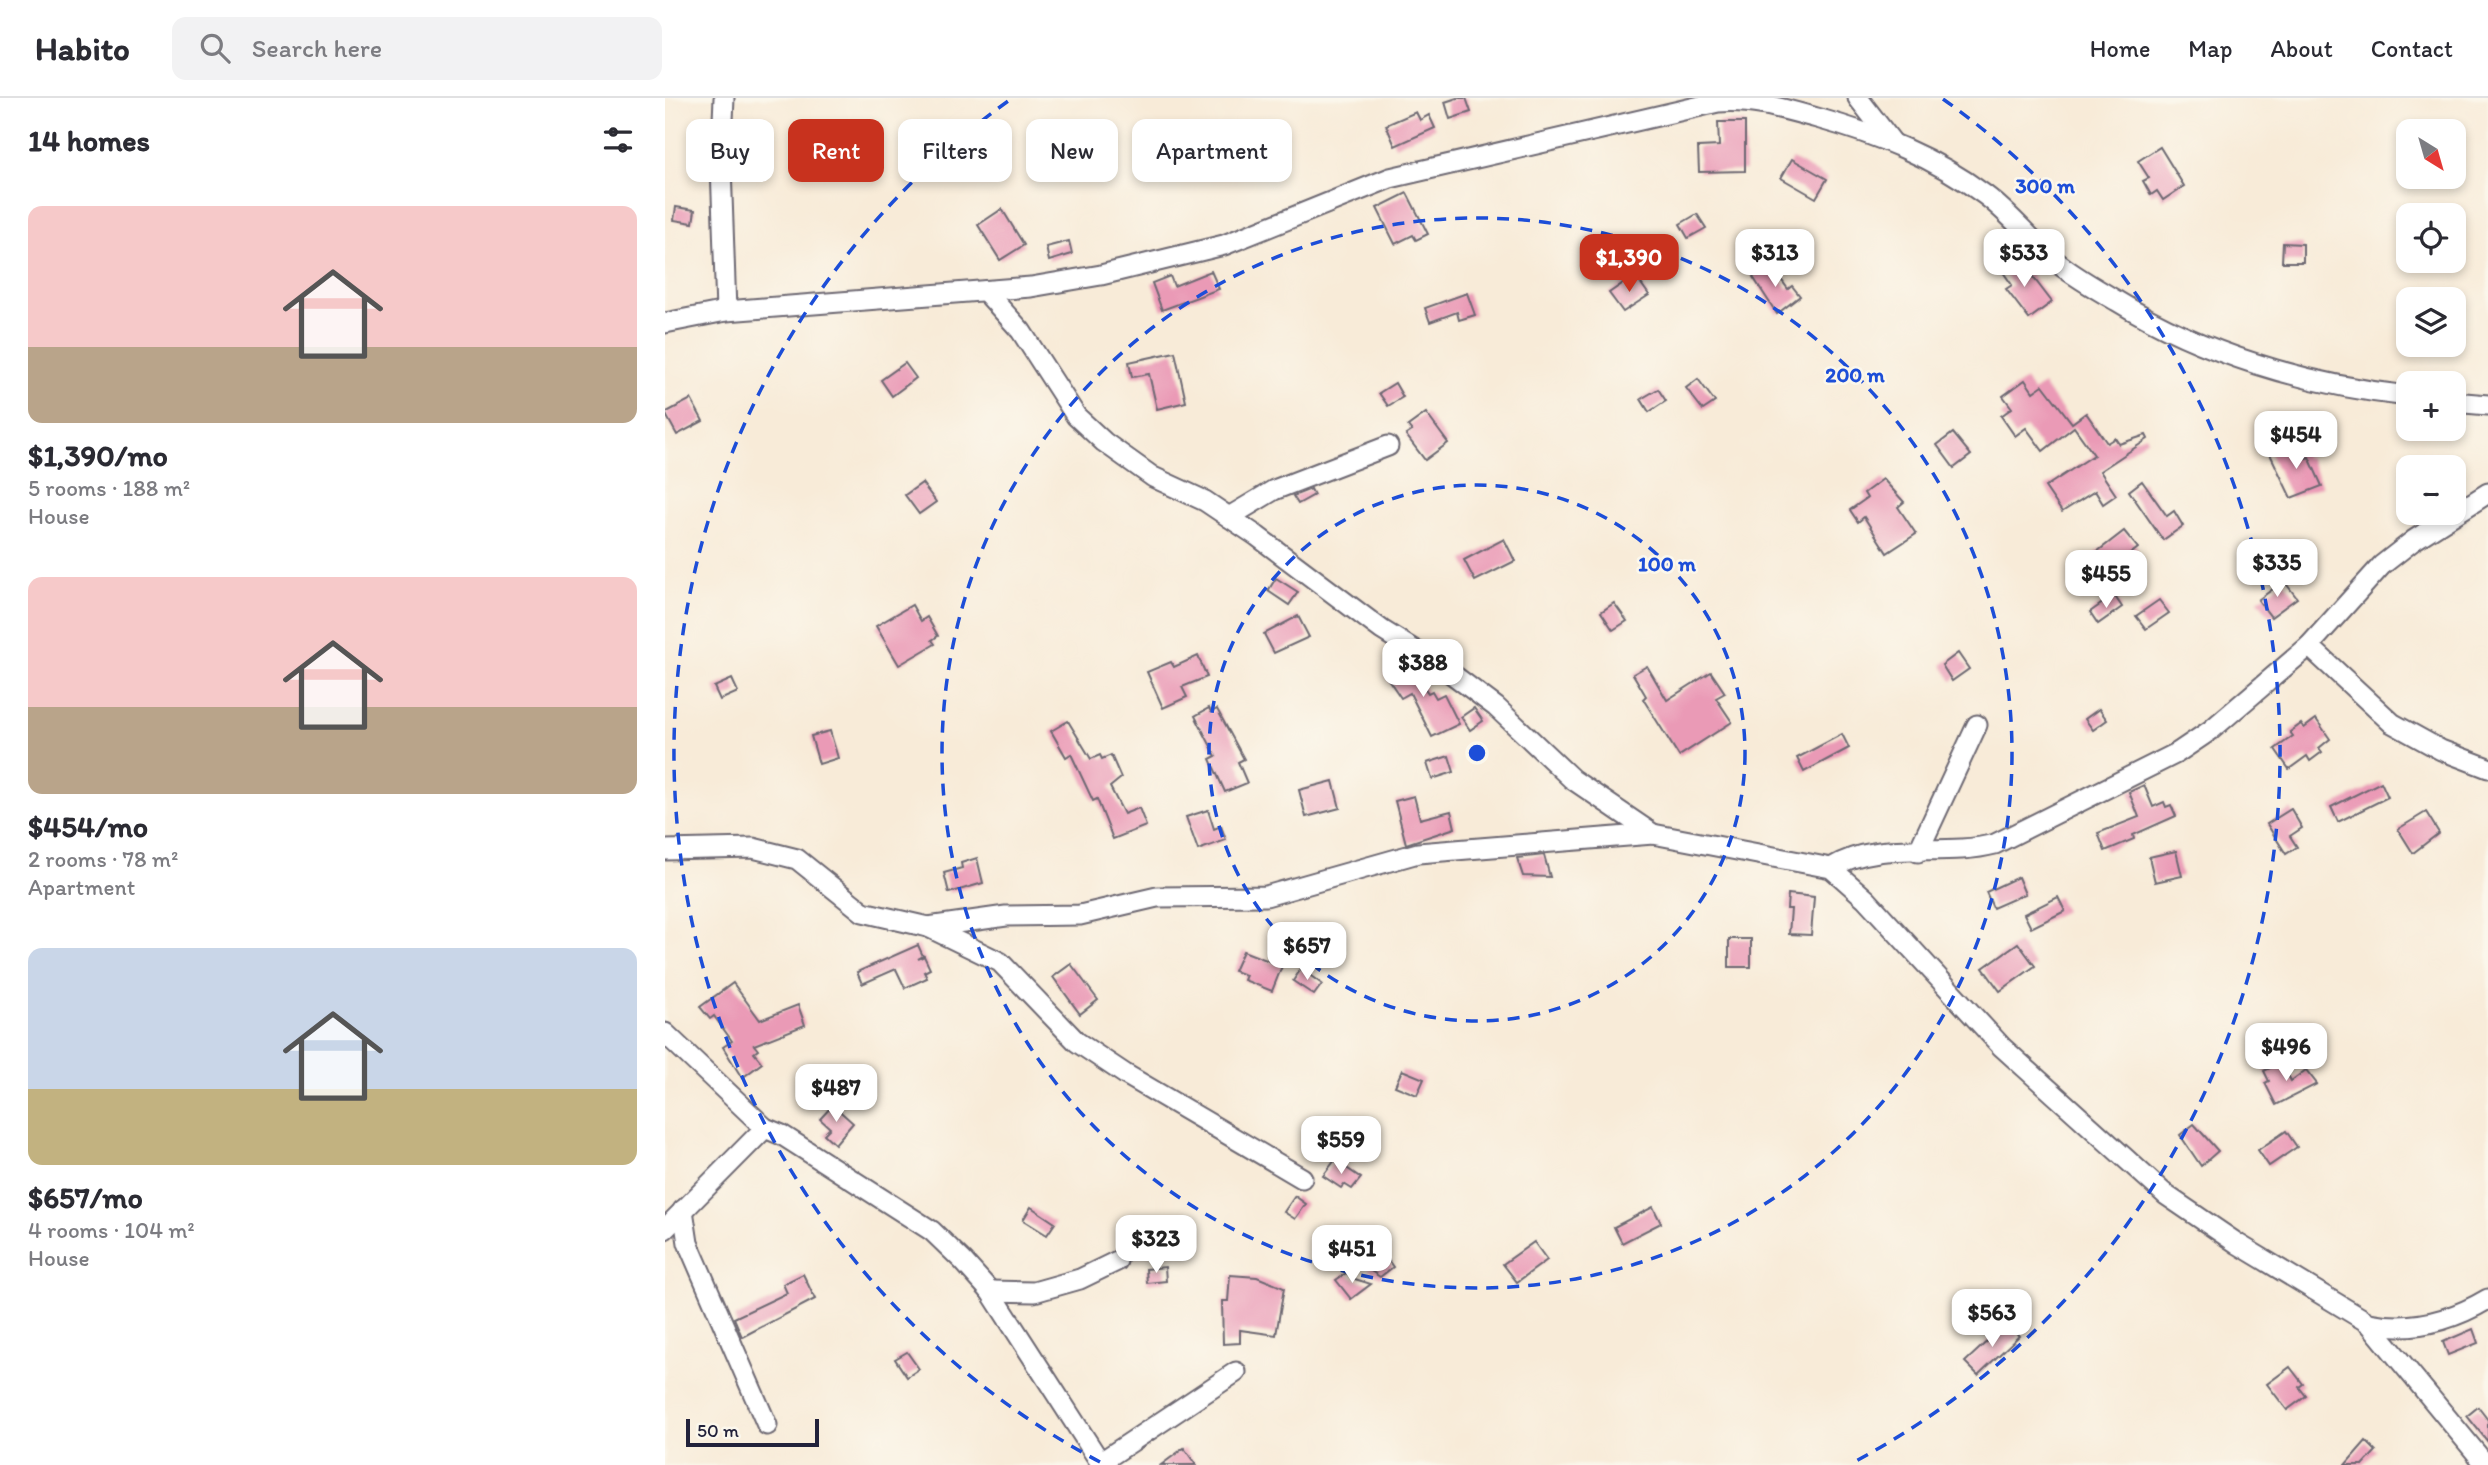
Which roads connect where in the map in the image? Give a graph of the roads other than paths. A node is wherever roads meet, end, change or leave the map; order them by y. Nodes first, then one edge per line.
1 (724, 98) edge
2 (1859, 98) edge
3 (1742, 99) edge
4 (1892, 142) junction
5 (985, 291) junction
6 (726, 310) junction
7 (665, 323) edge
8 (2396, 395) edge
9 (2466, 403) edge
10 (2488, 405) edge
11 (1388, 446) dead end
12 (2488, 494) edge
13 (1230, 517) junction
14 (2309, 646) junction
15 (1977, 725) dead end
16 (2488, 768) edge
17 (1653, 834) junction
18 (665, 850) edge
19 (1918, 852) junction
20 (1831, 867) junction
21 (928, 927) junction
22 (665, 1033) edge
23 (765, 1128) junction
24 (1302, 1178) dead end
25 (683, 1210) junction
26 (665, 1229) edge
27 (1117, 1261) dead end
28 (990, 1291) junction
29 (2488, 1299) edge
30 (2369, 1323) junction
31 (1236, 1372) dead end
32 (767, 1425) dead end
33 (1102, 1463) edge
34 (2486, 1465) edge

1 - 6 street
2 - 4 street
3 - 4 street
3 - 5 street
4 - 8 street
5 - 6 street
5 - 13 street
6 - 7 street
9 - 10 street
11 - 13 street
12 - 14 street
13 - 17 street
14 - 16 street
14 - 19 street
15 - 19 street
17 - 20 street
17 - 21 street
18 - 21 street
19 - 20 street
20 - 30 street
21 - 24 street
22 - 23 street
23 - 25 street
23 - 28 street
25 - 26 street
25 - 32 street
27 - 28 street
28 - 33 street
29 - 30 street
30 - 34 street
31 - 33 street

